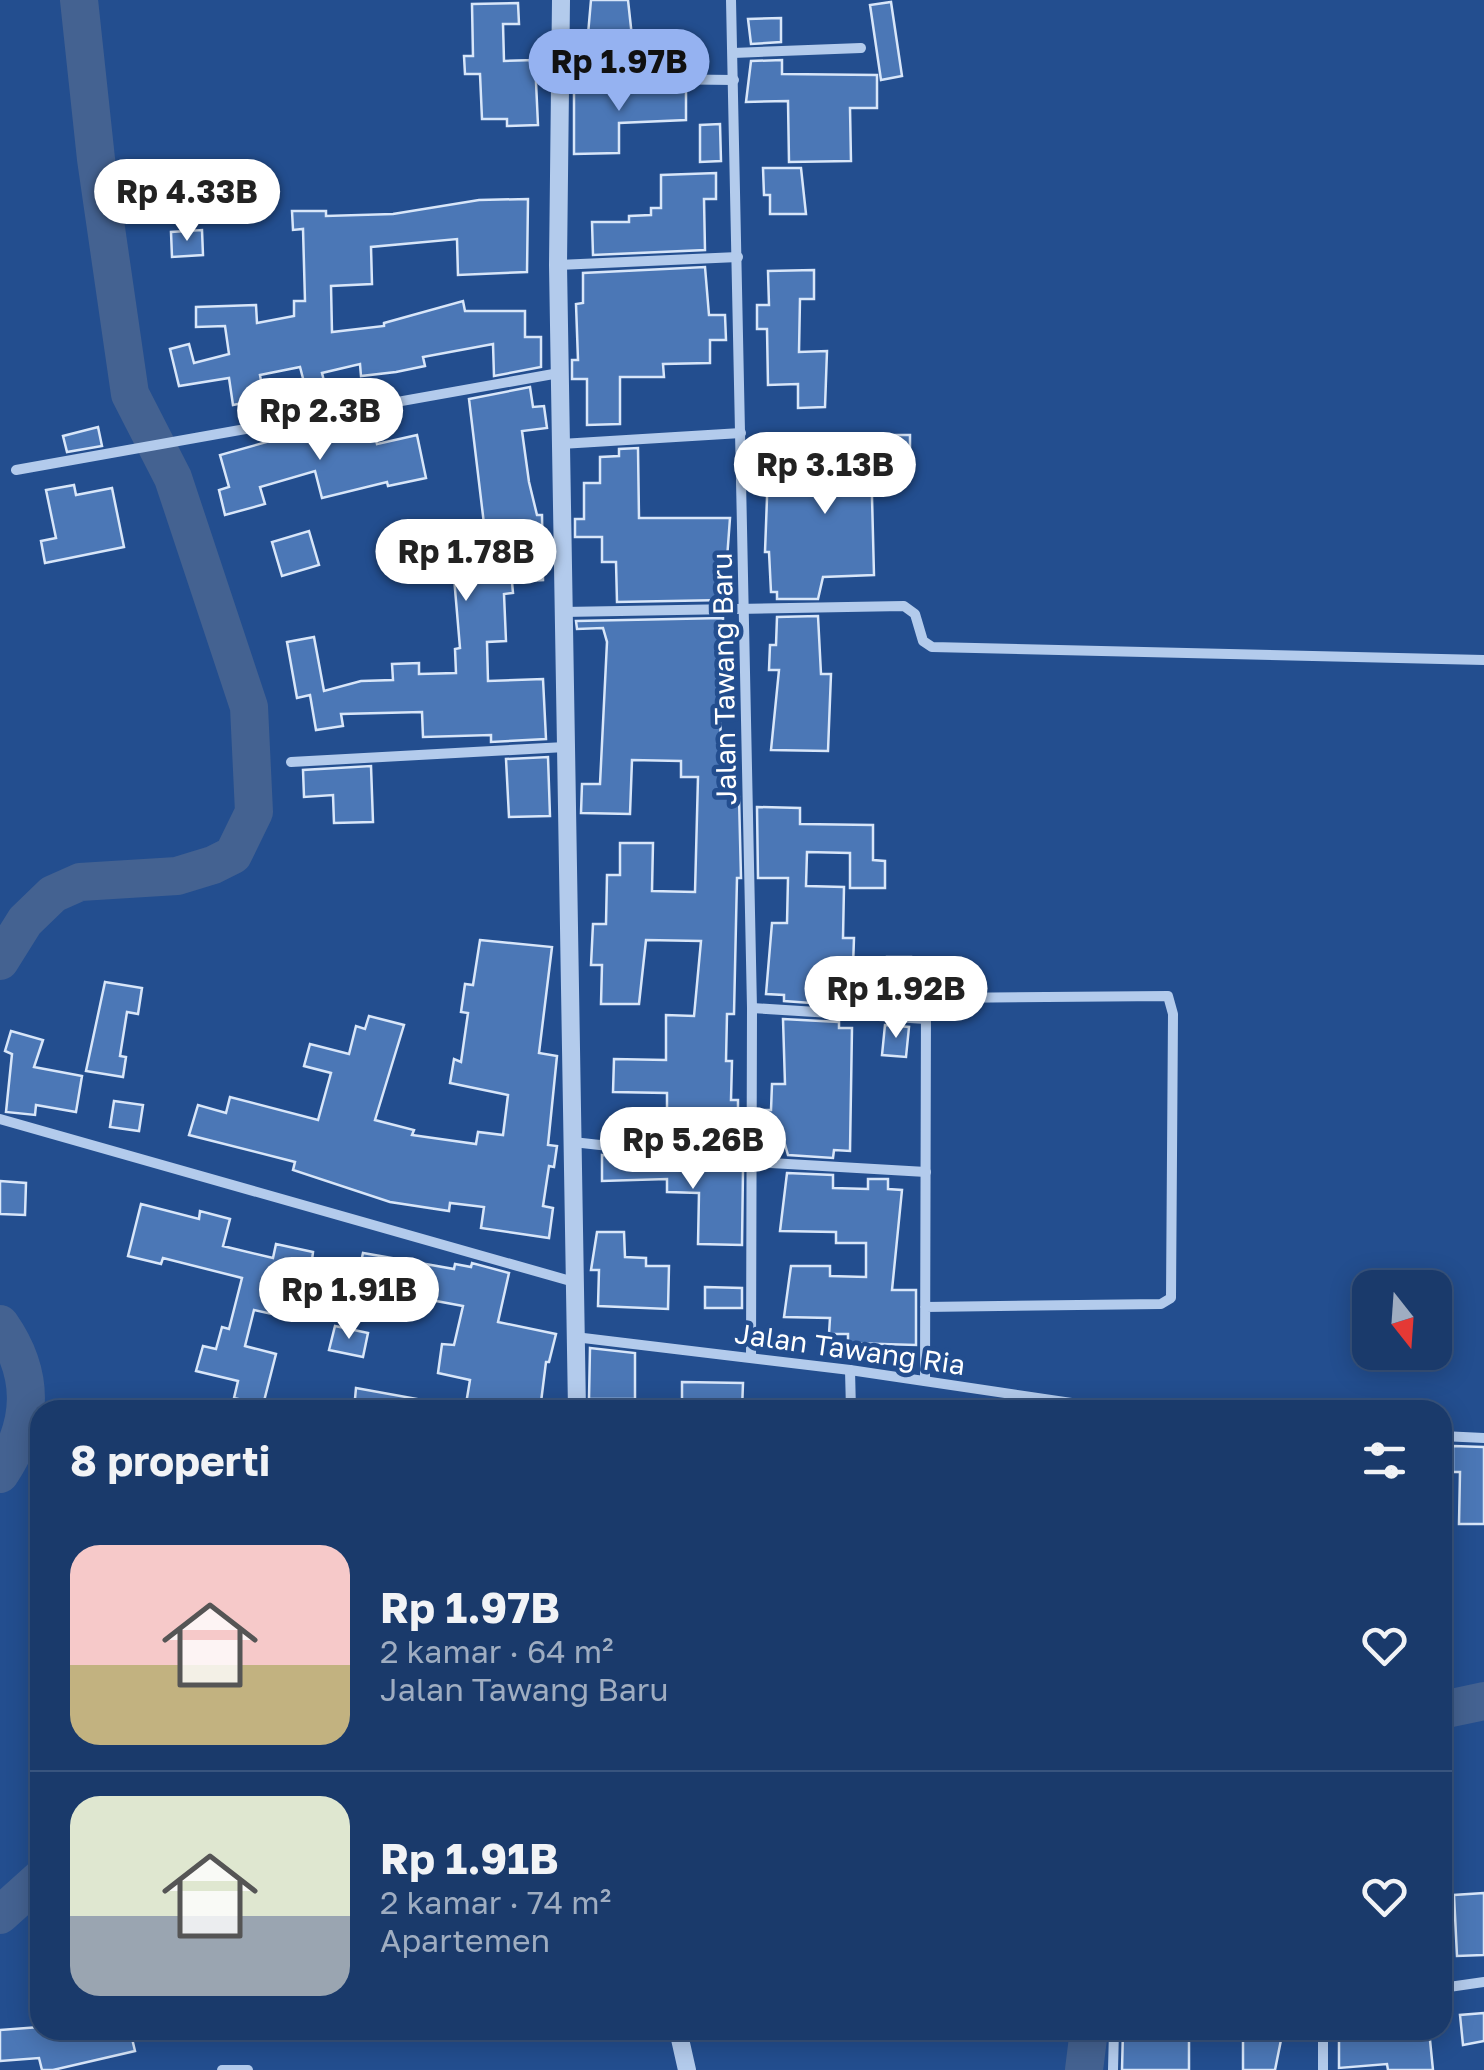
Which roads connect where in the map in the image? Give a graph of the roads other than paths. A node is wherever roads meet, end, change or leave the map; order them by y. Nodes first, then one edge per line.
1 (561, 0) edge
2 (731, 0) edge
3 (861, 48) dead end
4 (734, 53) junction
5 (561, 78) junction
6 (734, 80) junction
7 (738, 258) junction
8 (558, 266) junction
9 (559, 373) junction
10 (742, 433) junction
11 (561, 444) junction
12 (16, 470) dead end
13 (746, 607) junction
14 (563, 612) junction
15 (1484, 660) edge
16 (565, 747) junction
17 (291, 762) dead end
18 (752, 1008) junction
19 (926, 1019) junction
20 (0, 1120) edge
21 (573, 1142) junction
22 (752, 1162) junction
23 (926, 1172) junction
24 (574, 1282) junction
25 (925, 1306) junction
26 (575, 1338) junction
27 (751, 1357) junction
28 (850, 1370) junction
29 (925, 1381) junction
30 (576, 1400) edge
31 (851, 1400) edge
32 (1052, 1400) edge
33 (1452, 1436) edge
34 (1484, 1438) edge
35 (1484, 1982) edge
36 (1452, 1987) edge
37 (680, 2040) edge
38 (1114, 2040) edge
39 (1323, 2040) edge
40 (222, 2070) edge
41 (248, 2070) edge
42 (687, 2070) edge
43 (1113, 2070) edge
44 (1323, 2070) edge

1 - 5 street
2 - 4 street, Jalan Tawang Baru
3 - 4 street
4 - 6 street, Jalan Tawang Baru
5 - 6 street
5 - 8 street
6 - 7 street, Jalan Tawang Baru
7 - 8 street
7 - 10 street, Jalan Tawang Baru
8 - 9 street
9 - 11 street
9 - 12 street
10 - 11 street
10 - 13 street, Jalan Tawang Baru
11 - 14 street
13 - 14 street
13 - 15 street
13 - 18 street, Jalan Tawang Baru
14 - 16 street
16 - 17 street
16 - 21 street
18 - 19 street
18 - 22 street, Jalan Tawang Baru
19 - 23 street
19 - 25 street
20 - 24 street
21 - 22 street
21 - 24 street
22 - 23 street
22 - 27 street, Jalan Tawang Baru
23 - 25 street
24 - 26 street
25 - 29 street
26 - 27 street, Jalan Tawang Ria
26 - 30 street
27 - 28 street, Jalan Tawang Ria
28 - 29 street, Jalan Tawang Ria
28 - 31 street
29 - 32 street, Jalan Tawang Ria
33 - 34 street
35 - 36 street
37 - 42 street
38 - 43 street
39 - 44 street
40 - 41 street

